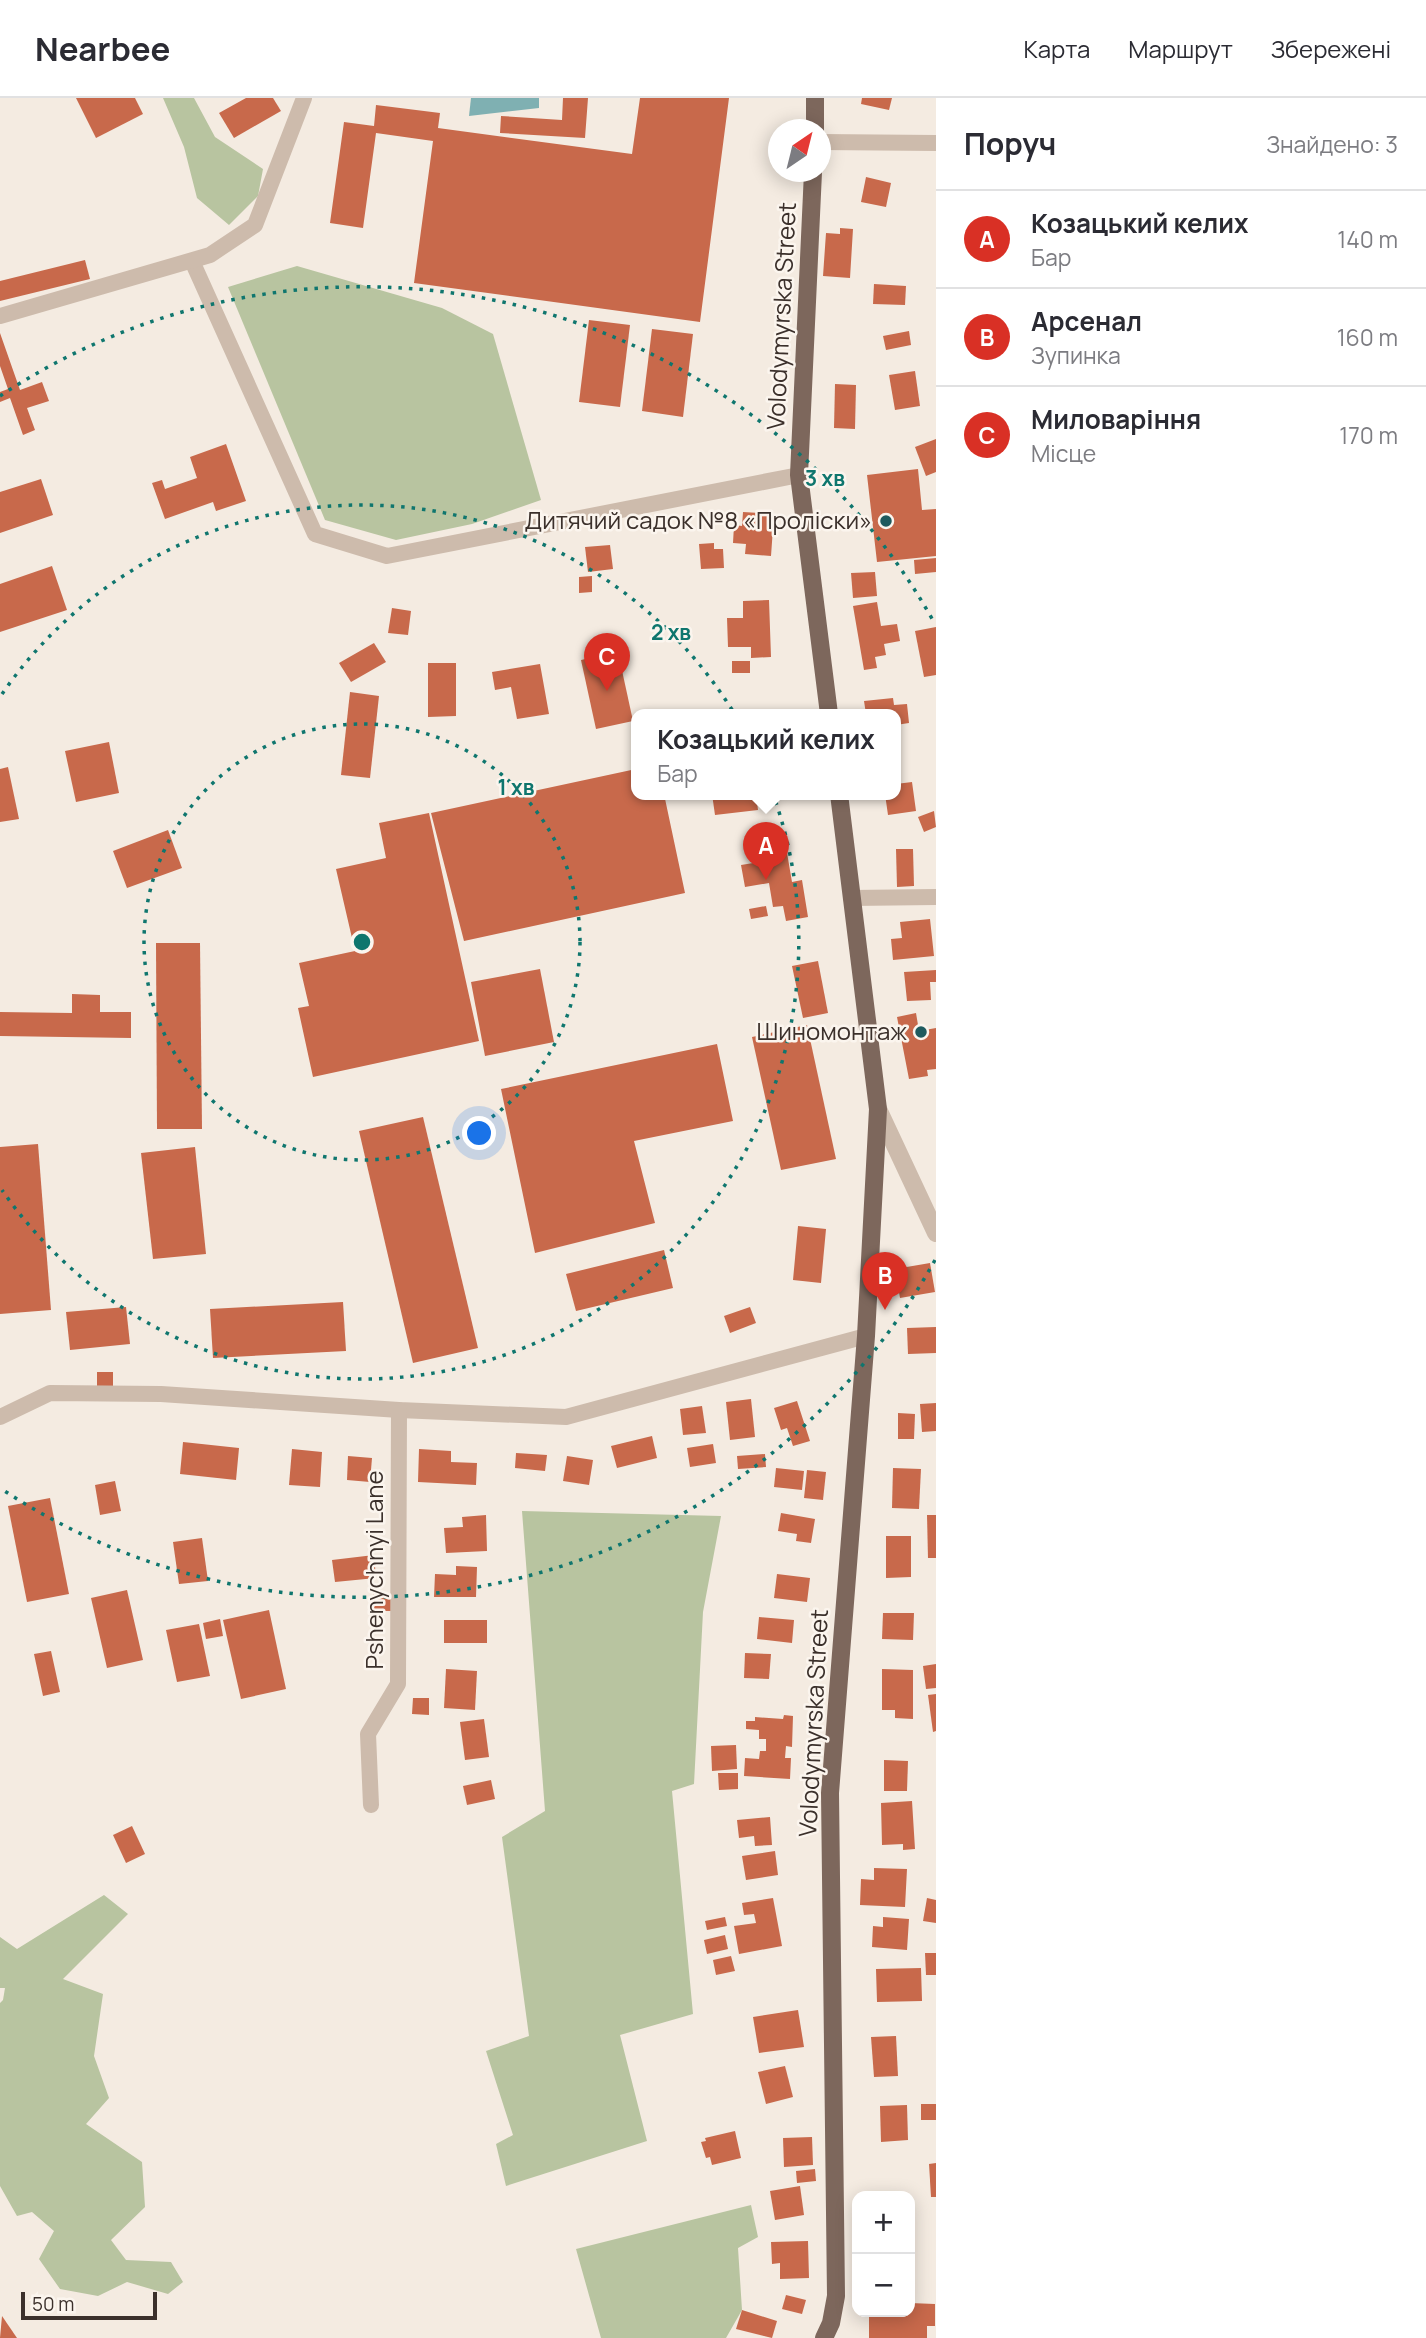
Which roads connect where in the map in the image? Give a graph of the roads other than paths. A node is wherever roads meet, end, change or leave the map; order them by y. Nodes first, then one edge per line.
1 (304, 98) edge
2 (815, 98) edge
3 (815, 119) edge
4 (831, 142) edge
5 (936, 143) edge
6 (813, 182) edge
7 (191, 261) junction
8 (0, 316) edge
9 (800, 475) junction
10 (828, 709) edge
11 (840, 800) edge
12 (936, 897) edge
13 (851, 898) junction
14 (878, 1109) junction
15 (936, 1233) edge
16 (866, 1336) junction
17 (399, 1410) junction
18 (0, 1417) edge
19 (371, 1805) dead end
20 (830, 2333) edge

1 - 7 street
2 - 3 main road
4 - 5 street
6 - 9 main road, Volodymyrska Street
7 - 8 street
7 - 9 street
9 - 10 main road, Volodymyrska Street
11 - 13 main road, Volodymyrska Street
12 - 13 street
13 - 14 main road, Volodymyrska Street
14 - 15 street, Volodymyrska Street
14 - 16 main road, Volodymyrska Street
16 - 17 street
16 - 20 main road, Volodymyrska Street
17 - 18 street
17 - 19 street, Pshenychnyi Lane

